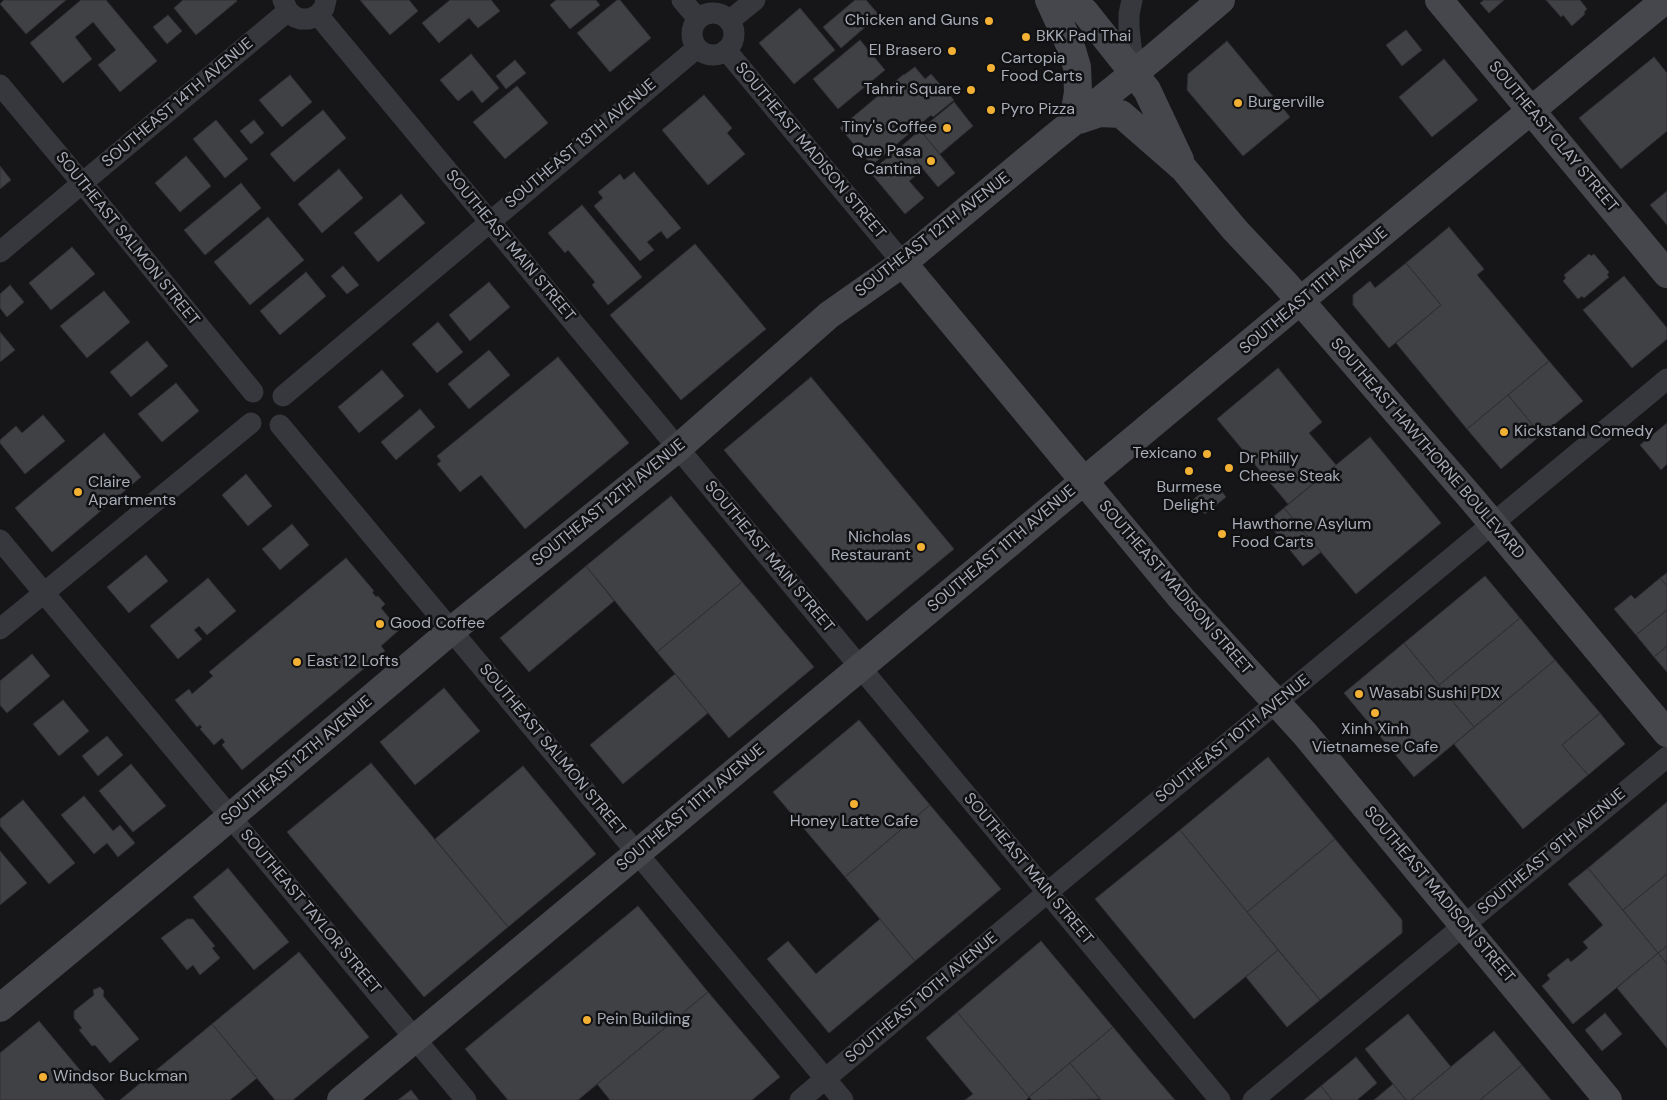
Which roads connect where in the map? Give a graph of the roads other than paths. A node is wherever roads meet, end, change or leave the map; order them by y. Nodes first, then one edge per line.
1 (682, 0) edge
2 (755, 0) edge
3 (1049, 0) edge
4 (1070, 0) edge
5 (1132, 0) edge
6 (1220, 0) edge
7 (1439, 0) edge
8 (1665, 0) edge
9 (285, 6) edge
10 (322, 7) edge
11 (698, 19) junction
12 (729, 21) junction
13 (696, 48) junction
14 (726, 50) junction
15 (1134, 73) junction
16 (0, 85) edge
17 (1531, 111) junction
18 (1073, 122) junction
19 (1184, 169) junction
20 (83, 184) junction
21 (489, 222) junction
22 (0, 252) edge
23 (903, 263) junction
24 (1667, 274) edge
25 (1300, 301) junction
26 (1667, 379) edge
27 (253, 392) junction
28 (283, 396) junction
29 (251, 423) junction
30 (280, 425) junction
31 (678, 448) junction
32 (1084, 481) junction
33 (1493, 524) junction
34 (0, 540) edge
35 (44, 592) junction
36 (0, 629) edge
37 (452, 630) junction
38 (861, 667) junction
39 (1276, 704) junction
40 (1667, 733) edge
41 (1667, 757) edge
42 (231, 817) junction
43 (637, 852) junction
44 (1048, 892) junction
45 (1464, 925) junction
46 (2, 1001) edge
47 (415, 1038) junction
48 (825, 1079) junction
49 (340, 1100) edge
50 (466, 1100) edge
51 (800, 1100) edge
52 (843, 1100) edge
53 (1220, 1100) edge
54 (1253, 1100) edge
55 (1608, 1100) edge

1 - 11 street
2 - 12 street
3 - 18 main road
4 - 15 main road, SOUTHEAST HAWTHORNE BOULEVARD
5 - 15 street
6 - 15 main road, SOUTHEAST 12TH AVENUE
7 - 17 main road, SOUTHEAST CLAY STREET
8 - 17 main road, SOUTHEAST 11TH AVENUE
9 - 10 street
9 - 20 street, SOUTHEAST 14TH AVENUE
10 - 21 street, SOUTHEAST MAIN STREET
11 - 12 street
11 - 13 street
12 - 14 street
13 - 14 street
13 - 21 street, SOUTHEAST 13TH AVENUE
14 - 23 street, SOUTHEAST MADISON STREET
15 - 18 main road, SOUTHEAST 12TH AVENUE
15 - 19 main road, SOUTHEAST HAWTHORNE BOULEVARD
16 - 20 street, SOUTHEAST SALMON STREET
17 - 24 main road, SOUTHEAST CLAY STREET
17 - 25 main road, SOUTHEAST 11TH AVENUE
18 - 19 main road, SOUTHEAST HAWTHORNE BOULEVARD
18 - 23 main road, SOUTHEAST 12TH AVENUE
19 - 25 main road, SOUTHEAST HAWTHORNE BOULEVARD
20 - 22 street, SOUTHEAST 14TH AVENUE
20 - 27 street, SOUTHEAST SALMON STREET
21 - 28 street, SOUTHEAST 13TH AVENUE
21 - 31 street, SOUTHEAST MAIN STREET
23 - 31 main road, SOUTHEAST 12TH AVENUE
23 - 32 main road, SOUTHEAST MADISON STREET
25 - 32 main road, SOUTHEAST 11TH AVENUE
25 - 33 main road, SOUTHEAST HAWTHORNE BOULEVARD
26 - 33 street, SOUTHEAST 10TH AVENUE
27 - 28 street
27 - 29 street
28 - 30 street
29 - 30 street
29 - 35 street
30 - 37 street, SOUTHEAST SALMON STREET
31 - 37 main road, SOUTHEAST 12TH AVENUE
31 - 38 street, SOUTHEAST MAIN STREET
32 - 38 main road, SOUTHEAST 11TH AVENUE
32 - 39 main road, SOUTHEAST MADISON STREET
33 - 39 street, SOUTHEAST 10TH AVENUE
33 - 40 main road, SOUTHEAST HAWTHORNE BOULEVARD
34 - 35 street, SOUTHEAST TAYLOR STREET
35 - 36 street
35 - 42 street, SOUTHEAST TAYLOR STREET
37 - 42 main road, SOUTHEAST 12TH AVENUE
37 - 43 street, SOUTHEAST SALMON STREET
38 - 43 main road, SOUTHEAST 11TH AVENUE
38 - 44 street, SOUTHEAST MAIN STREET
39 - 44 street, SOUTHEAST 10TH AVENUE
39 - 45 main road, SOUTHEAST MADISON STREET
41 - 45 street, SOUTHEAST 9TH AVENUE
42 - 46 main road, SOUTHEAST 12TH AVENUE
42 - 47 street, SOUTHEAST TAYLOR STREET
43 - 47 main road, SOUTHEAST 11TH AVENUE
43 - 48 street, SOUTHEAST SALMON STREET
44 - 48 street, SOUTHEAST 10TH AVENUE
44 - 53 street, SOUTHEAST MAIN STREET
45 - 54 street, SOUTHEAST 9TH AVENUE
45 - 55 main road, SOUTHEAST MADISON STREET
47 - 49 main road, SOUTHEAST 11TH AVENUE
47 - 50 street, SOUTHEAST TAYLOR STREET
48 - 51 street, SOUTHEAST 10TH AVENUE
48 - 52 street, SOUTHEAST SALMON STREET

